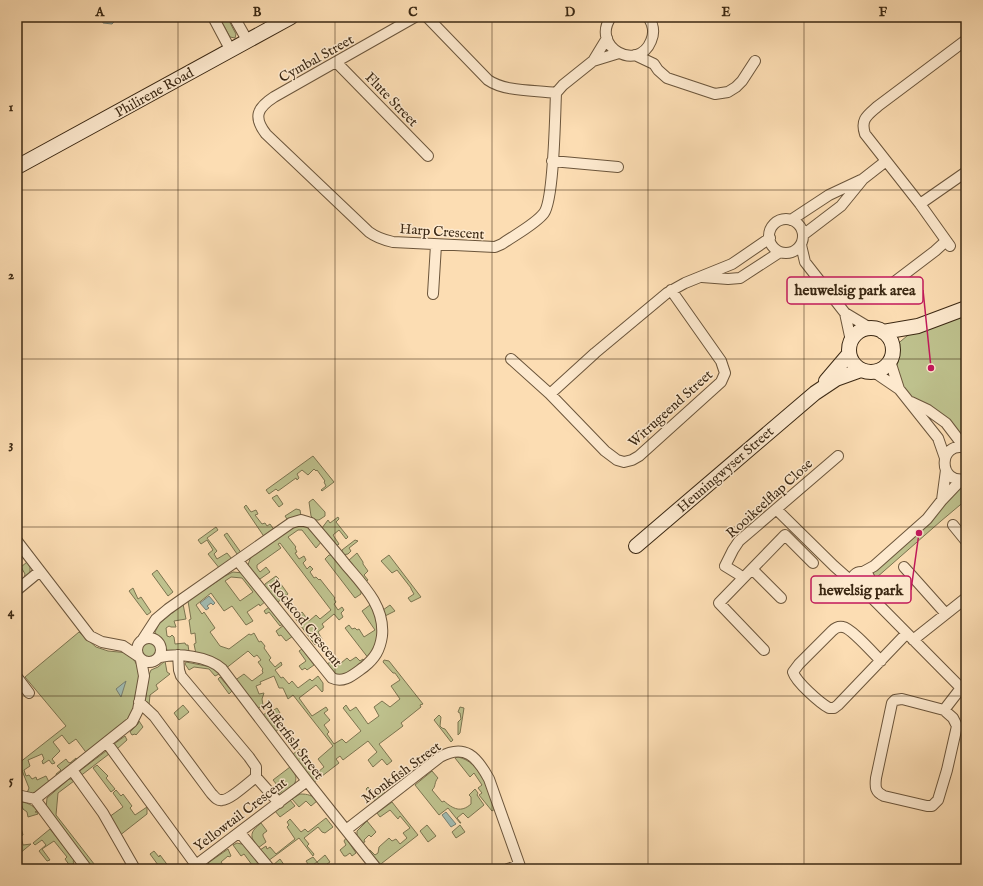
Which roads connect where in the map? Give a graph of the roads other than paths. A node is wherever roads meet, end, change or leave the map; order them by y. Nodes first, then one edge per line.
1 (213, 17) edge
2 (234, 17) edge
3 (291, 17) edge
4 (415, 17) edge
5 (427, 17) edge
6 (603, 17) edge
7 (611, 17) edge
8 (648, 17) edge
9 (658, 17) edge
10 (653, 27) junction
11 (607, 35) junction
12 (247, 40) junction
13 (966, 40) edge
14 (651, 43) junction
15 (230, 49) junction
16 (619, 53) junction
17 (635, 55) junction
18 (593, 61) junction
19 (755, 61) dead end
20 (337, 63) junction
21 (654, 64) junction
22 (556, 93) junction
23 (259, 117) joint
24 (428, 156) dead end
25 (552, 161) junction
26 (886, 161) junction
27 (17, 167) edge
28 (618, 167) dead end
29 (966, 172) edge
30 (863, 179) junction
31 (815, 204) junction
32 (920, 204) junction
33 (826, 217) junction
34 (792, 220) junction
35 (770, 238) junction
36 (802, 240) junction
37 (436, 245) junction
38 (783, 252) junction
39 (744, 256) junction
40 (805, 262) junction
41 (754, 268) junction
42 (700, 277) junction
43 (889, 286) dead end
44 (671, 290) junction
45 (433, 294) dead end
46 (966, 308) edge
47 (845, 312) junction
48 (918, 326) junction
49 (876, 330) junction
50 (850, 347) junction
51 (891, 355) junction
52 (511, 359) dead end
53 (868, 371) junction
54 (899, 389) junction
55 (815, 393) junction
56 (550, 394) junction
57 (909, 401) junction
58 (938, 438) junction
59 (964, 448) edge
60 (838, 456) dead end
61 (945, 458) junction
62 (946, 470) junction
63 (964, 479) edge
64 (942, 500) junction
65 (777, 510) junction
66 (953, 525) dead end
67 (17, 541) edge
68 (966, 541) edge
69 (636, 546) dead end
70 (238, 561) junction
71 (813, 563) dead end
72 (904, 567) dead end
73 (752, 569) junction
74 (40, 571) junction
75 (742, 578) junction
76 (861, 580) junction
77 (17, 590) edge
78 (781, 598) dead end
79 (966, 598) edge
80 (946, 614) junction
81 (153, 624) junction
82 (910, 637) junction
83 (142, 640) junction
84 (158, 642) junction
85 (123, 646) junction
86 (764, 650) dead end
87 (175, 655) junction
88 (140, 658) junction
89 (157, 659) junction
90 (881, 661) junction
91 (144, 676) junction
92 (17, 677) edge
93 (964, 690) edge
94 (29, 693) dead end
95 (140, 702) junction
96 (944, 710) junction
97 (108, 742) junction
98 (72, 770) junction
99 (256, 777) junction
100 (307, 781) junction
101 (17, 795) edge
102 (34, 799) junction
103 (279, 803) junction
104 (346, 830) junction
105 (240, 832) junction
106 (194, 867) edge
107 (520, 867) edge
108 (87, 869) edge
109 (135, 869) edge
110 (270, 869) edge
111 (377, 869) edge
112 (508, 869) edge

1 - 15 street
2 - 12 street
3 - 12 street, Philirene Road
4 - 20 street, Cymbal Street
5 - 22 street
6 - 11 street
7 - 11 street
8 - 10 street
9 - 10 street
10 - 14 street
11 - 16 street
11 - 18 street
12 - 15 street, Philirene Road
13 - 26 street
14 - 17 street
14 - 21 street
15 - 27 street, Philirene Road
16 - 17 street
16 - 18 street
17 - 21 street
18 - 22 street
19 - 21 street
20 - 23 street, Cymbal Street
20 - 24 street, Flute Street
22 - 25 street, Harp Crescent
23 - 37 street, Harp Crescent
25 - 28 street
25 - 37 street, Harp Crescent
26 - 30 street
26 - 32 street
29 - 32 street
30 - 31 street
30 - 33 street
31 - 33 street
31 - 34 street
32 - 43 street
33 - 36 street
34 - 35 street
34 - 36 street
35 - 38 street
35 - 39 street
36 - 38 street
36 - 40 street
37 - 45 street
38 - 40 street
38 - 41 street
39 - 41 street
39 - 42 street
40 - 47 street
41 - 42 street
42 - 44 street
44 - 56 street
44 - 56 street, Witrugeend Street
46 - 48 street
47 - 49 street
47 - 50 street
48 - 49 street
48 - 51 street
49 - 50 street
49 - 51 street
50 - 53 street
50 - 55 street, Heuningwyser Street
51 - 53 street
51 - 54 street
52 - 56 street, Witrugeend Street
53 - 54 street
53 - 55 street, Heuningwyser Street
54 - 57 street
55 - 69 street, Heuningwyser Street
57 - 58 street
57 - 59 street
58 - 59 street
58 - 61 street
59 - 61 street
60 - 65 street, Rooikeelflap Close
61 - 62 street
62 - 63 street
62 - 64 street
63 - 64 street
64 - 76 street
65 - 75 street, Rooikeelflap Close
65 - 76 street
66 - 68 street
67 - 74 street, Pufferfish Street
70 - 70 street, Rockcod Crescent
70 - 81 street, Rockcod Crescent
71 - 73 street
72 - 80 street
73 - 75 street
73 - 78 street
74 - 77 street
74 - 85 street, Pufferfish Street
75 - 86 street
76 - 82 street
79 - 80 street
80 - 82 street
81 - 83 street, Rockcod Crescent
81 - 84 street
82 - 90 street
82 - 93 street
83 - 84 street, Pufferfish Street
83 - 85 street, Pufferfish Street
83 - 88 street
84 - 87 street, Pufferfish Street
84 - 89 street
85 - 88 street, Pufferfish Street
87 - 89 street, Pufferfish Street
87 - 99 street
87 - 100 street, Pufferfish Street
88 - 89 street, Pufferfish Street
88 - 91 street
89 - 91 street
90 - 90 street
91 - 95 street
92 - 94 street
93 - 96 street
95 - 97 street
95 - 99 street
96 - 96 street
97 - 98 street
97 - 106 street
98 - 102 street
98 - 109 street
99 - 103 street
100 - 103 street, Yellowtail Crescent
100 - 104 street, Pufferfish Street
101 - 102 street
102 - 108 street
103 - 105 street, Yellowtail Crescent
104 - 107 street, Monkfish Street
104 - 111 street, Pufferfish Street
105 - 106 street, Yellowtail Crescent
105 - 110 street
107 - 112 street

